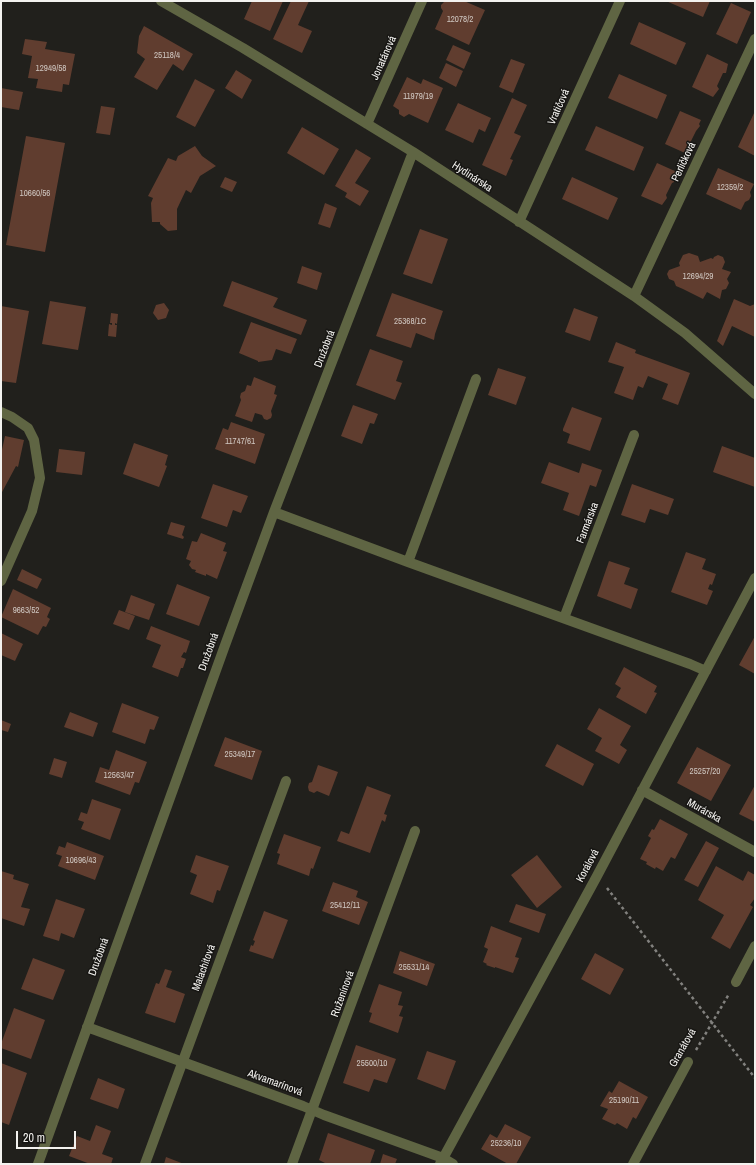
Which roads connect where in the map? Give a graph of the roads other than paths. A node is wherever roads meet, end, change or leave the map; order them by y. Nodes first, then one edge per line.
1 (161, 1) edge
2 (422, 1) edge
3 (620, 1) edge
4 (755, 39) edge
5 (367, 124) junction
6 (414, 152) junction
7 (519, 222) junction
8 (634, 296) junction
9 (476, 379) dead end
10 (755, 394) edge
11 (1, 412) edge
12 (634, 435) dead end
13 (274, 512) junction
14 (408, 562) junction
15 (755, 578) edge
16 (1, 581) edge
17 (564, 618) junction
18 (706, 671) junction
19 (286, 781) dead end
20 (642, 790) junction
21 (415, 831) dead end
22 (755, 852) edge
23 (755, 946) edge
24 (736, 982) road end
25 (87, 1027) junction
26 (182, 1062) junction
27 (688, 1062) road end
28 (313, 1110) junction
29 (442, 1161) edge
30 (38, 1164) edge
31 (145, 1164) edge
32 (292, 1164) edge
33 (453, 1164) edge
34 (633, 1164) edge

1 - 5 street, Hydinárska
2 - 5 street, Jonatánová
3 - 7 street, Vratičová
4 - 8 street, Perličková
5 - 6 street, Hydinárska
6 - 7 street, Hydinárska
6 - 13 street, Družobná
7 - 8 street, Hydinárska
8 - 10 street, Hydinárska
9 - 14 street
11 - 16 street
12 - 17 street, Farmárska
13 - 14 street
13 - 25 street, Družobná
14 - 17 street
15 - 18 street, Korálová
17 - 18 street
18 - 20 street, Korálová
19 - 26 street, Malachitová
20 - 22 street, Murárska
20 - 29 street, Korálová
21 - 28 street, Ruženínová
23 - 24 street
25 - 26 street, Akvamarínová
25 - 30 street, Družobná
26 - 28 street, Akvamarínová
26 - 31 street, Malachitová
27 - 34 street, Granátová
28 - 29 street, Akvamarínová
28 - 32 street, Ruženínová
29 - 33 street, Akvamarínová

